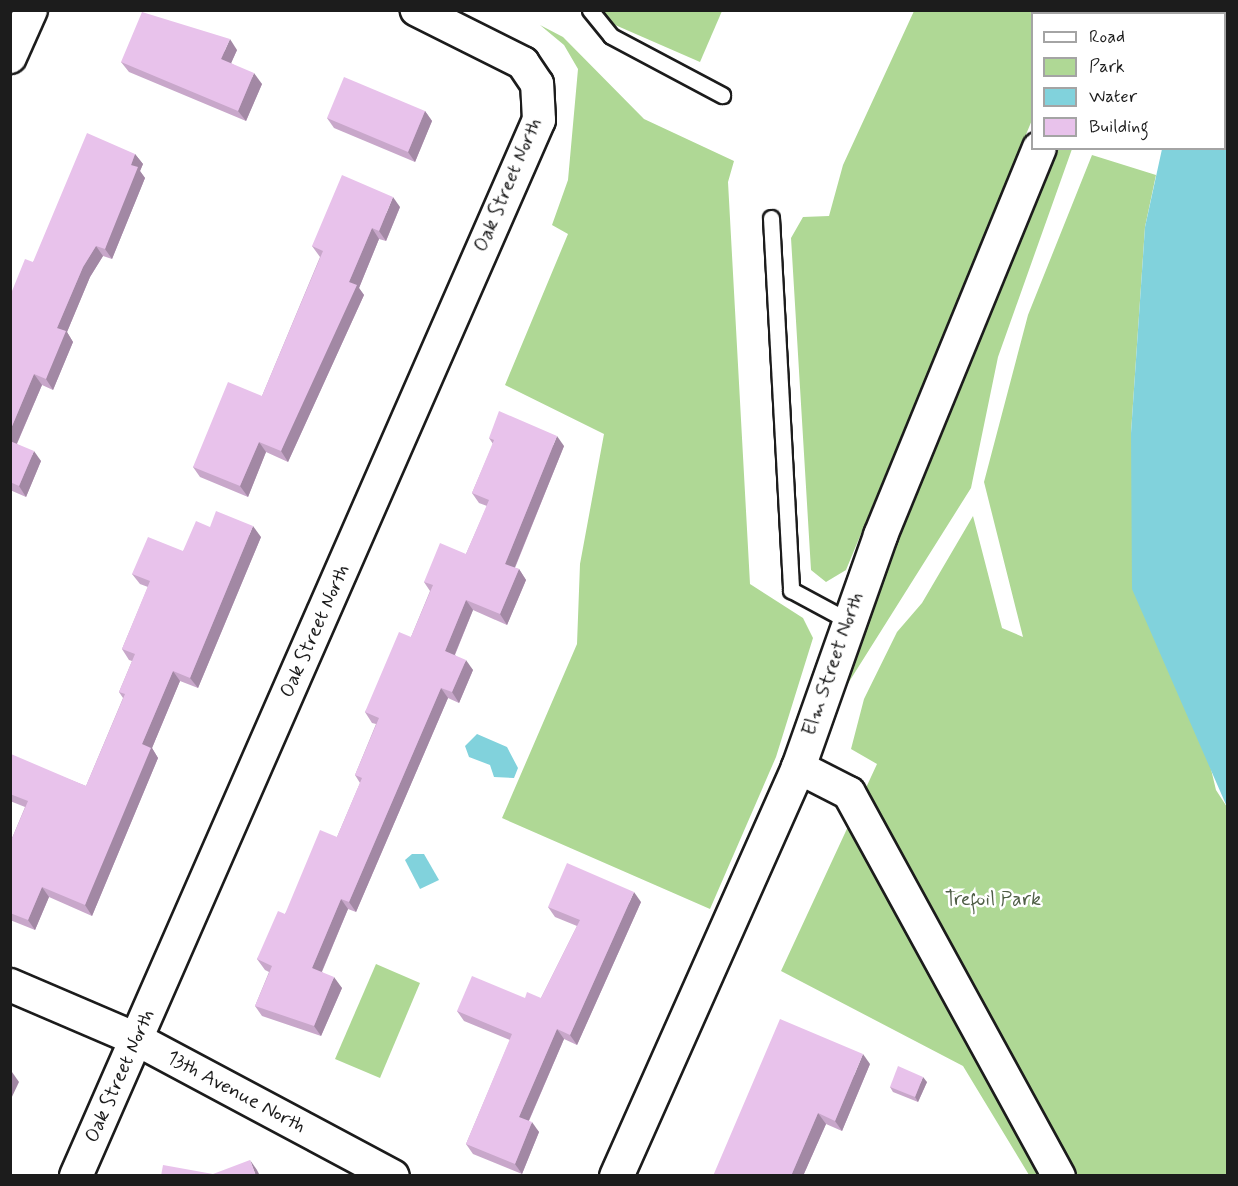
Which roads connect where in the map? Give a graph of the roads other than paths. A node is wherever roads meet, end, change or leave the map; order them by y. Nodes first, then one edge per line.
1 (31, 10) edge
2 (417, 10) edge
3 (590, 10) edge
4 (10, 57) edge
5 (722, 95) dead end
6 (1038, 150) edge
7 (771, 218) dead end
8 (847, 620) junction
9 (798, 767) junction
10 (10, 985) edge
11 (136, 1039) junction
12 (76, 1176) edge
13 (393, 1176) edge
14 (616, 1176) edge
15 (1059, 1176) edge

1 - 4 street
2 - 11 street, Oak Street North
3 - 5 lane
6 - 8 street, Elm Street North
7 - 8 lane
8 - 9 street, Elm Street North
9 - 14 street, Elm Street North
9 - 15 street
10 - 11 street, 13th Avenue North
11 - 12 street, Oak Street North
11 - 13 street, 13th Avenue North

